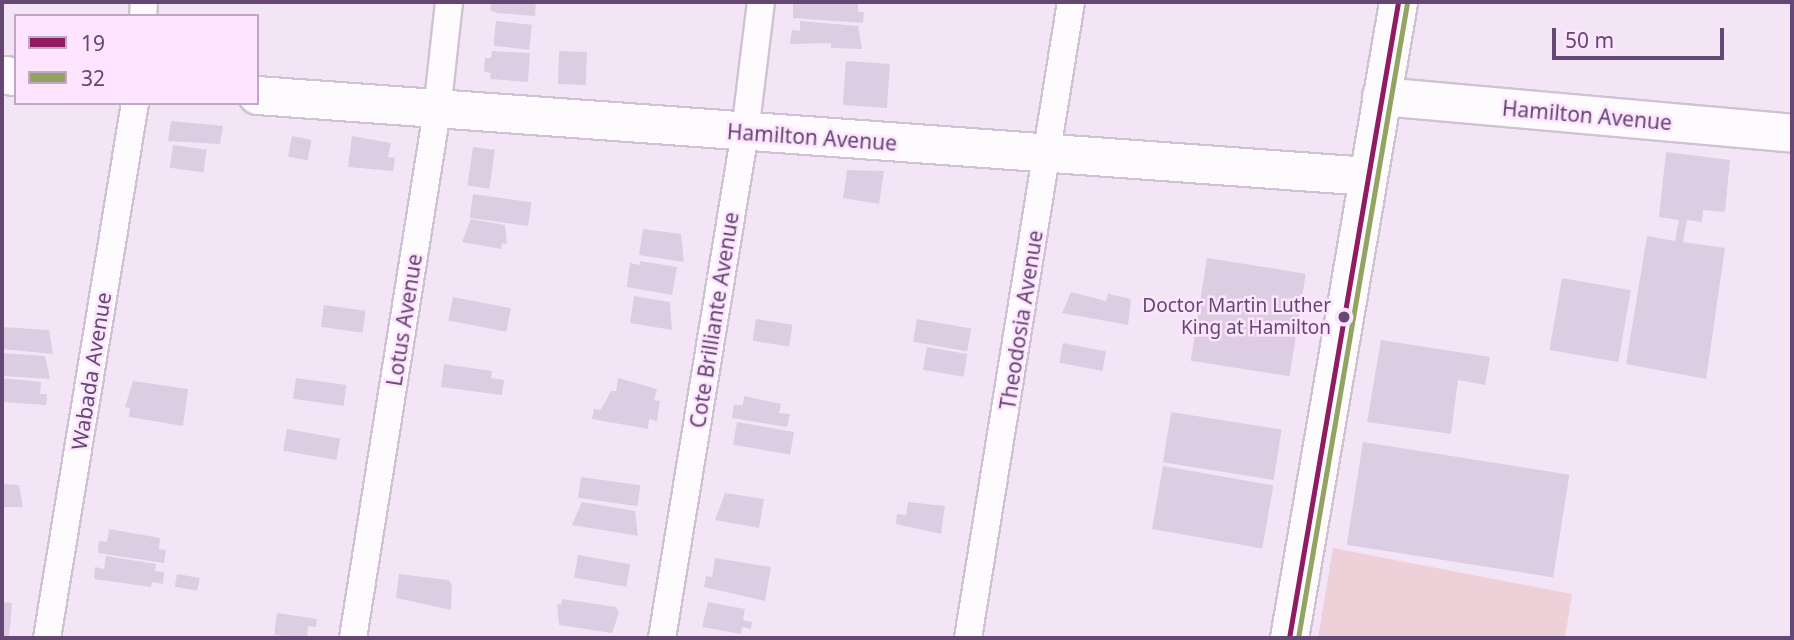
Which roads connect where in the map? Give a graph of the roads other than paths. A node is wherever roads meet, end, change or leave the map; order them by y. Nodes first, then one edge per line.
1 (449, 2) edge
2 (761, 2) edge
3 (1070, 2) edge
4 (1398, 2) edge
5 (259, 94) edge
6 (1381, 96) junction
7 (135, 105) edge
8 (438, 111) junction
9 (745, 132) junction
10 (1792, 133) edge
11 (1048, 155) junction
12 (1367, 176) junction
13 (47, 638) edge
14 (353, 638) edge
15 (662, 638) edge
16 (968, 638) edge
17 (1289, 638) edge

1 - 8 street, Lotus Avenue
2 - 9 street, Cote Brilliante Avenue
3 - 11 street, Theodosia Avenue
4 - 6 street
5 - 8 street, Hamilton Avenue
6 - 10 street, Hamilton Avenue
6 - 12 street
7 - 13 street, Wabada Avenue
8 - 9 street, Hamilton Avenue
8 - 14 street, Lotus Avenue
9 - 11 street, Hamilton Avenue
9 - 15 street, Cote Brilliante Avenue
11 - 12 street, Hamilton Avenue
11 - 16 street, Theodosia Avenue
12 - 17 street

